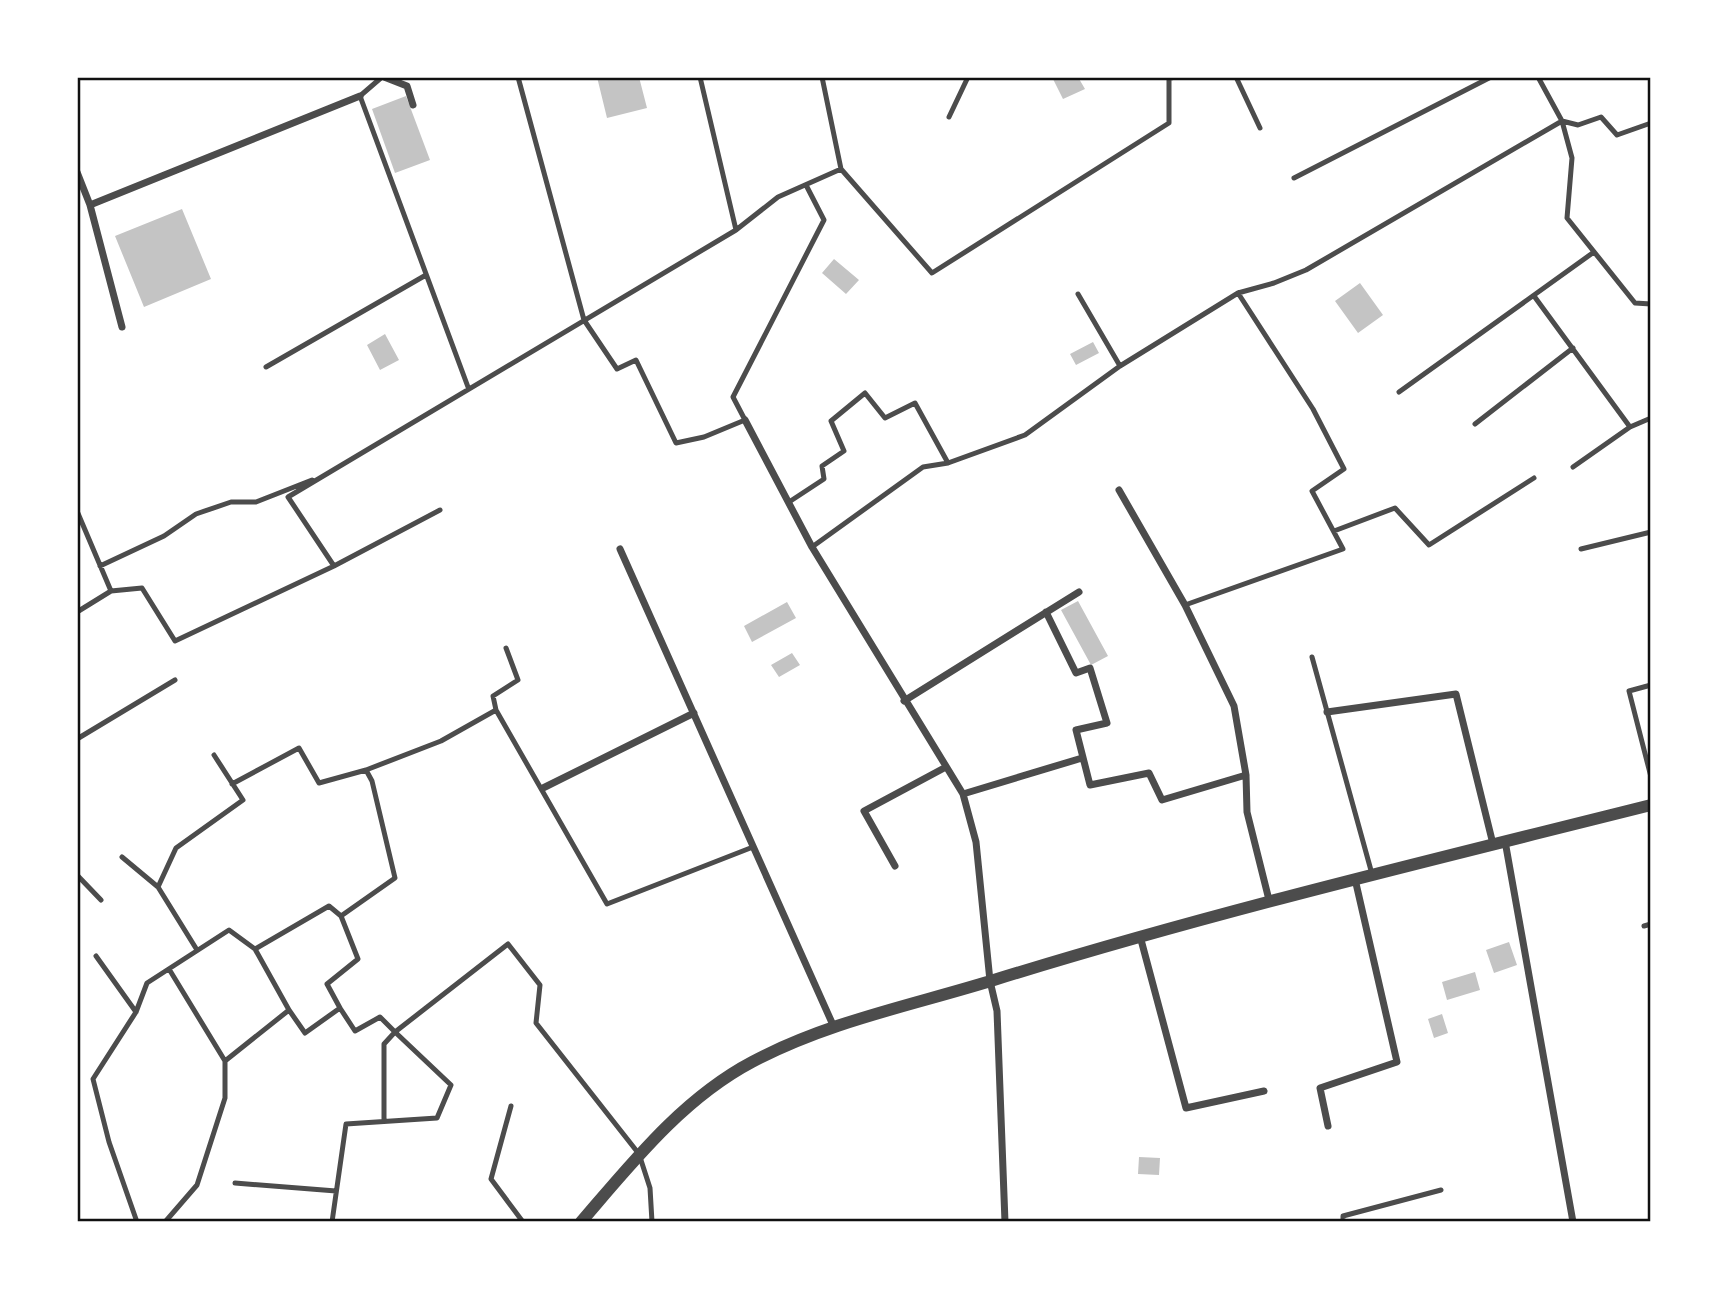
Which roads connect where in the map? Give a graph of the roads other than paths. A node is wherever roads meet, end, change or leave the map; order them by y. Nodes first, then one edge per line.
1 (383, 77) edge
2 (518, 77) edge
3 (700, 77) edge
4 (822, 77) edge
5 (968, 77) edge
6 (1174, 77) edge
7 (1236, 77) edge
8 (1491, 77) edge
9 (1538, 77) edge
10 (360, 96) junction
11 (413, 105) dead end
12 (949, 117) dead end
13 (1562, 121) junction
14 (1651, 122) edge
15 (1260, 128) dead end
16 (841, 169) junction
17 (77, 172) edge
18 (1294, 178) dead end
19 (806, 185) junction
20 (90, 205) junction
21 (736, 230) junction
22 (1594, 253) junction
23 (426, 275) junction
24 (1238, 293) junction
25 (1078, 295) dead end
26 (1534, 296) junction
27 (1651, 304) edge
28 (584, 320) junction
29 (122, 327) dead end
30 (1573, 348) junction
31 (1120, 366) junction
32 (265, 367) dead end
33 (468, 387) junction
34 (1399, 392) dead end
35 (1651, 418) edge
36 (745, 420) junction
37 (1475, 424) dead end
38 (1630, 428) junction
39 (948, 463) junction
40 (1573, 467) dead end
41 (322, 477) junction
42 (1534, 478) dead end
43 (1119, 491) dead end
44 (789, 502) junction
45 (440, 510) dead end
46 (77, 511) edge
47 (1334, 531) junction
48 (1651, 532) edge
49 (812, 547) junction
50 (620, 549) dead end
51 (1581, 549) dead end
52 (100, 566) junction
53 (334, 566) junction
54 (111, 591) junction
55 (1079, 592) dead end
56 (1185, 605) junction
57 (77, 612) edge
58 (1046, 612) junction
59 (506, 648) dead end
60 (1312, 657) dead end
61 (175, 680) dead end
62 (1651, 685) edge
63 (904, 701) junction
64 (496, 710) junction
65 (1327, 712) junction
66 (694, 713) junction
67 (77, 739) edge
68 (214, 755) dead end
69 (1082, 758) junction
70 (946, 766) junction
71 (366, 770) junction
72 (1246, 775) junction
73 (1651, 777) edge
74 (232, 784) junction
75 (543, 788) junction
76 (964, 794) junction
77 (1651, 806) edge
78 (1499, 843) junction
79 (753, 847) junction
80 (122, 857) dead end
81 (895, 866) dead end
82 (1372, 874) junction
83 (77, 875) edge
84 (1355, 878) junction
85 (158, 887) junction
86 (101, 900) dead end
87 (1269, 900) junction
88 (341, 916) junction
89 (1140, 935) junction
90 (255, 949) junction
91 (197, 950) junction
92 (96, 956) dead end
93 (169, 968) junction
94 (990, 981) junction
95 (340, 1008) junction
96 (289, 1010) junction
97 (136, 1013) junction
98 (833, 1025) junction
99 (395, 1032) junction
100 (225, 1061) junction
101 (1264, 1091) dead end
102 (511, 1107) dead end
103 (384, 1121) junction
104 (1328, 1126) dead end
105 (639, 1154) junction
106 (235, 1183) dead end
107 (1441, 1190) dead end
108 (336, 1191) junction
109 (137, 1222) edge
110 (165, 1222) edge
111 (332, 1222) edge
112 (523, 1222) edge
113 (581, 1222) edge
114 (652, 1222) edge
115 (1004, 1222) edge
116 (1343, 1222) edge
117 (1573, 1222) edge

1 - 10 lane
1 - 11 street
2 - 28 lane
3 - 21 lane
4 - 16 lane
5 - 12 lane
6 - 16 lane
7 - 15 lane
8 - 18 lane
9 - 13 lane
10 - 20 street
10 - 23 lane
13 - 14 lane
13 - 22 lane
13 - 24 lane
16 - 19 lane
17 - 20 street
19 - 21 lane
19 - 36 lane
20 - 29 street
21 - 28 lane
22 - 26 lane
22 - 27 lane
23 - 32 lane
23 - 33 lane
24 - 31 lane
24 - 47 lane
25 - 31 lane
26 - 30 lane
26 - 34 lane
28 - 33 lane
28 - 36 lane
30 - 37 lane
30 - 38 lane
31 - 39 lane
33 - 41 lane
35 - 38 lane
36 - 44 street
38 - 40 lane
39 - 44 lane
39 - 49 lane
41 - 52 lane
41 - 53 lane
42 - 47 lane
43 - 56 street
44 - 49 street
45 - 53 lane
46 - 52 lane
47 - 56 lane
48 - 51 lane
49 - 63 street
50 - 66 street
52 - 54 lane
53 - 54 lane
54 - 57 lane
55 - 58 street
56 - 72 street
58 - 63 street
58 - 69 street
59 - 64 lane
60 - 65 lane
61 - 67 lane
62 - 73 lane
63 - 70 street
64 - 71 lane
64 - 75 lane
65 - 78 street
65 - 82 lane
66 - 75 street
66 - 79 street
68 - 74 lane
69 - 72 street
69 - 76 street
70 - 76 street
70 - 81 street
71 - 74 lane
71 - 88 lane
72 - 87 street
74 - 85 lane
75 - 79 lane
76 - 94 street
77 - 78 street
78 - 82 street
78 - 117 street
79 - 98 street
80 - 85 lane
82 - 84 street
83 - 86 lane
84 - 87 street
84 - 104 street
85 - 91 lane
87 - 89 street
88 - 90 lane
88 - 95 lane
89 - 94 street
89 - 101 street
90 - 91 lane
90 - 96 lane
91 - 93 lane
92 - 97 lane
93 - 97 lane
93 - 100 lane
94 - 98 street
94 - 115 street
95 - 96 lane
95 - 99 lane
96 - 100 lane
97 - 109 lane
98 - 105 street
99 - 103 lane
99 - 103 lane
99 - 105 lane
100 - 110 lane
102 - 112 lane
103 - 108 lane
105 - 113 street
105 - 114 lane
106 - 108 lane
107 - 116 lane
108 - 111 lane

